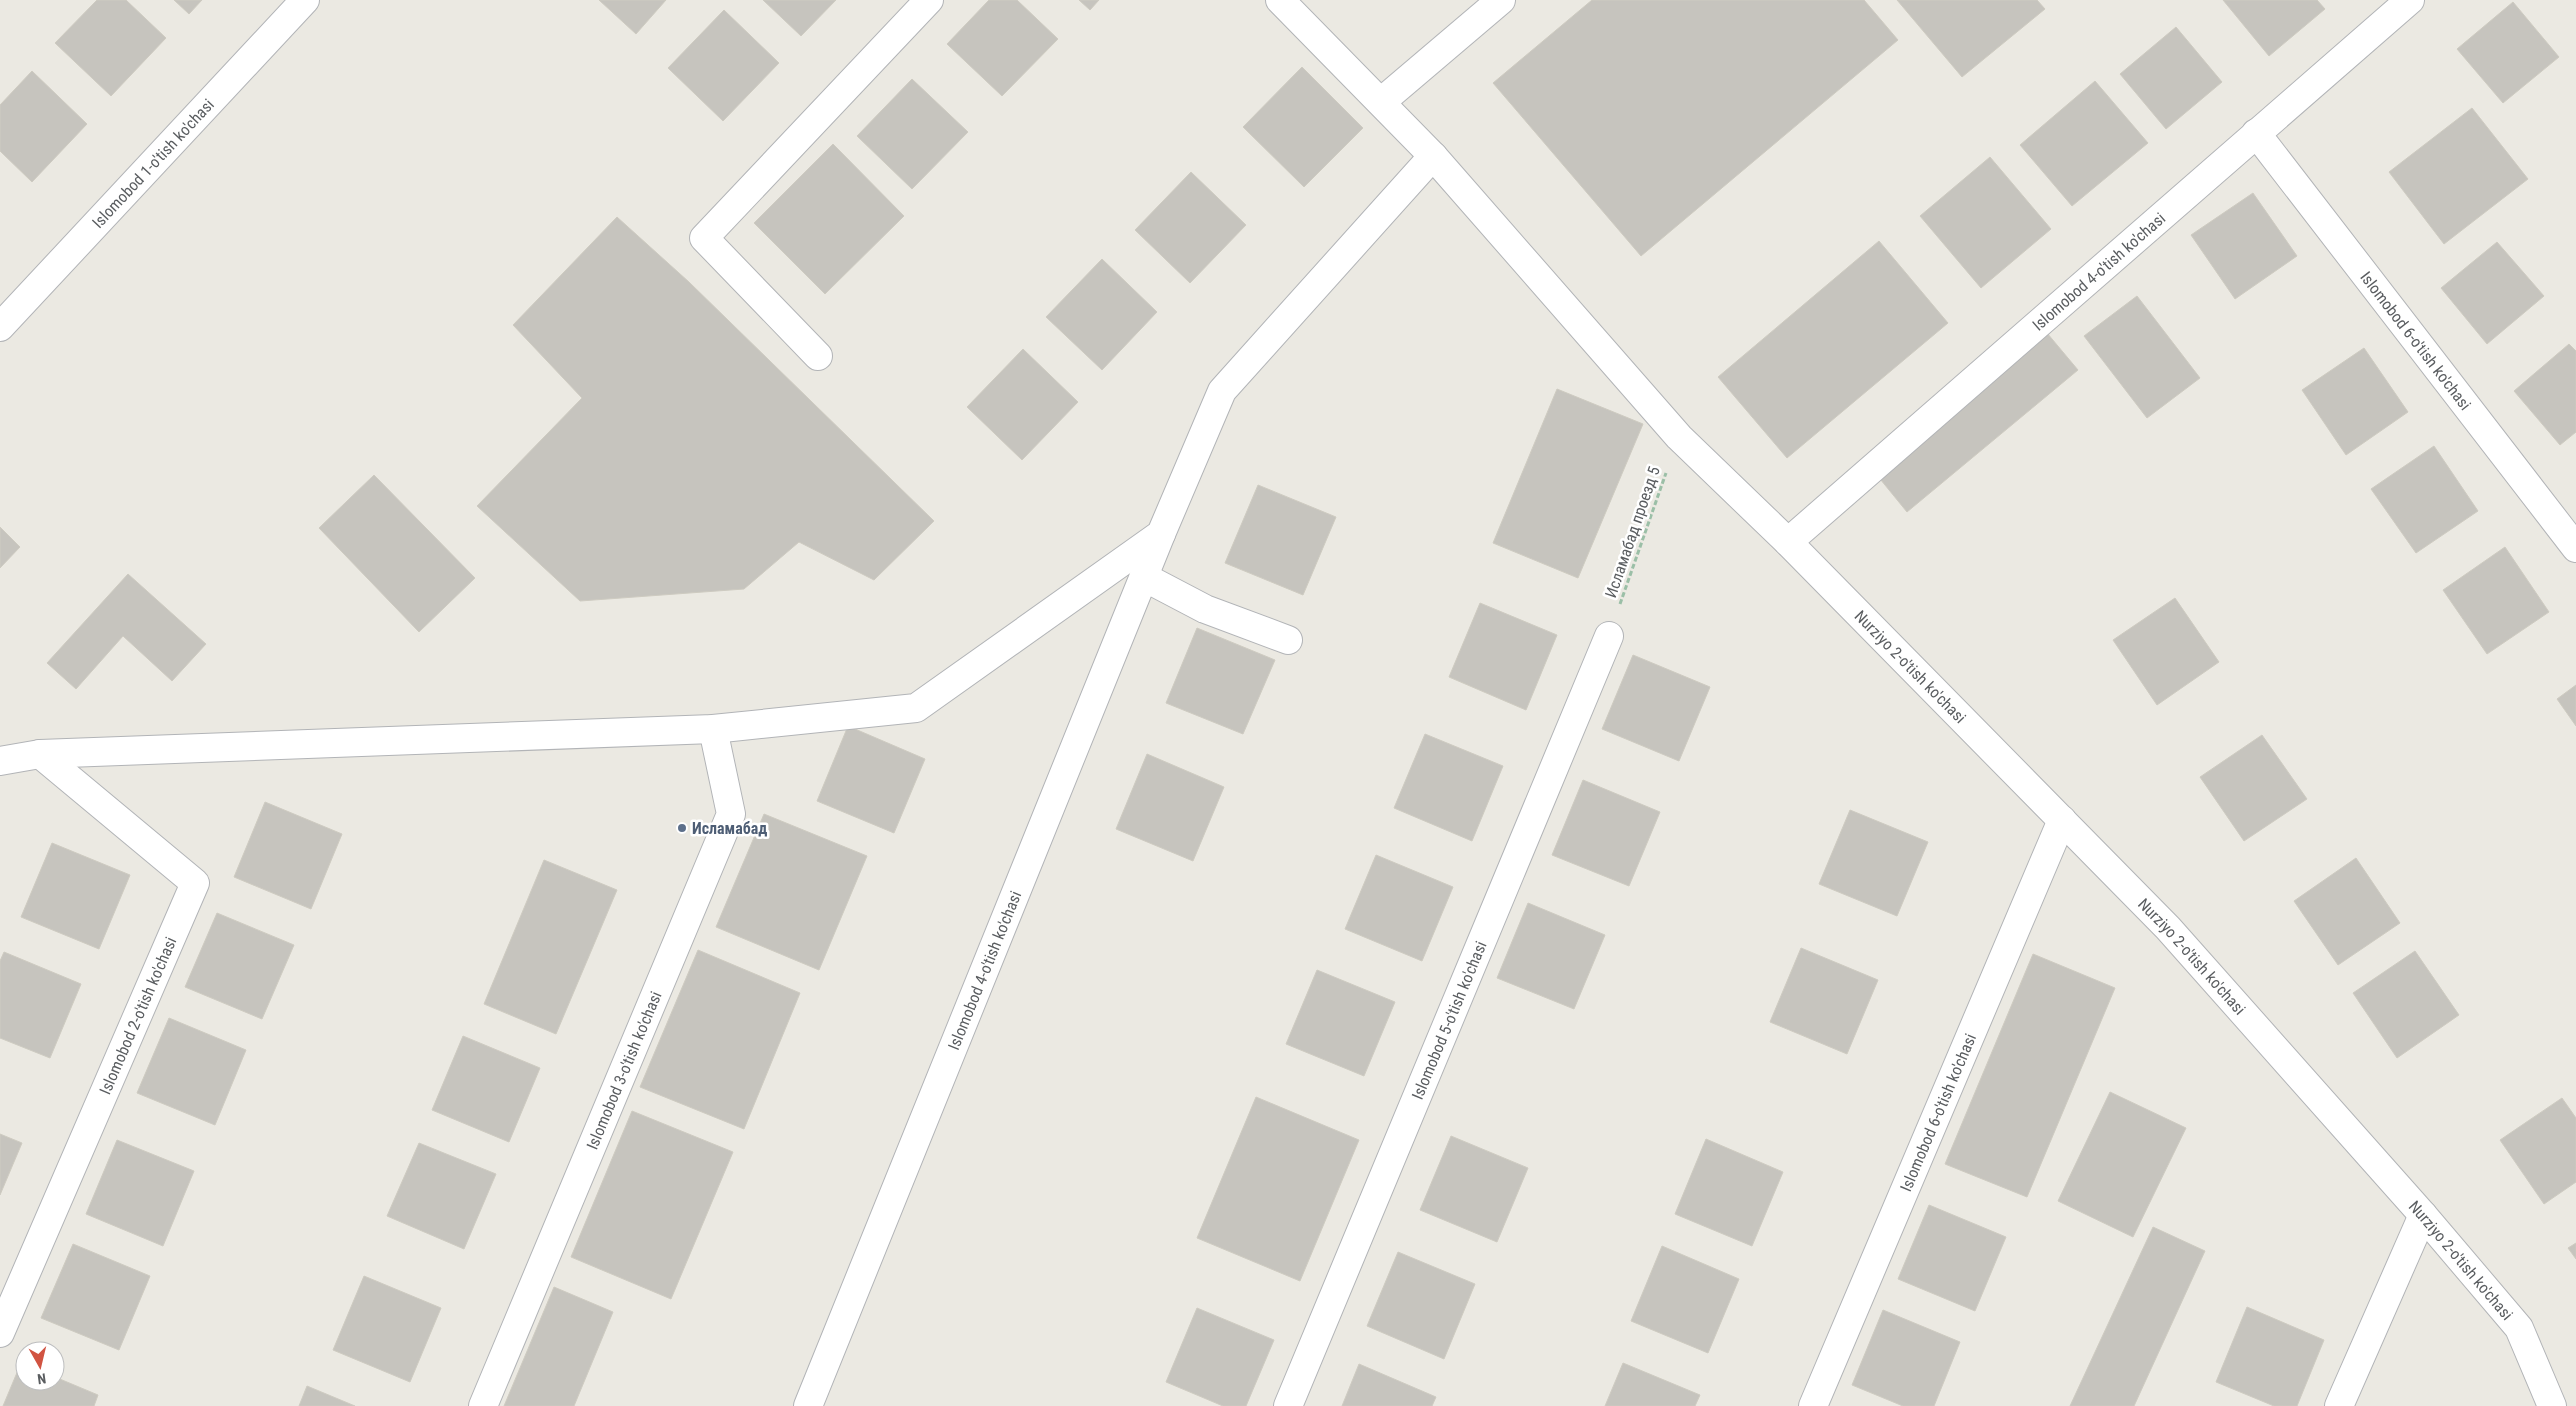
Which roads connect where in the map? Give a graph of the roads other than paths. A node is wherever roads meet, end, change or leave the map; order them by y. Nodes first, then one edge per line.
1 (305, 0) edge
2 (929, 0) edge
3 (1280, 0) edge
4 (1501, 0) edge
5 (2410, 0) edge
6 (1381, 102) junction
7 (2256, 133) junction
8 (1433, 156) junction
9 (0, 327) edge
10 (818, 356) dead end
11 (1161, 534) junction
12 (1788, 542) junction
13 (2576, 548) edge
14 (1144, 577) junction
15 (1609, 636) road end
16 (1288, 640) dead end
17 (713, 729) junction
18 (40, 754) junction
19 (0, 761) edge
20 (2062, 820) junction
21 (2423, 1215) junction
22 (0, 1333) edge
23 (483, 1406) edge
24 (808, 1406) edge
25 (1288, 1406) edge
26 (1813, 1406) edge
27 (2339, 1406) edge
28 (2552, 1406) edge

1 - 9 street, Islomobod 1-o'tish ko'chasi
2 - 10 street
3 - 6 street, Nurziyo 2-o'tish ko'chasi
4 - 6 street
5 - 7 street, Islomobod 4-o'tish ko'chasi
6 - 8 street, Nurziyo 2-o'tish ko'chasi
7 - 12 street, Islomobod 4-o'tish ko'chasi
7 - 13 street, Islomobod 6-o'tish ko'chasi
8 - 11 street, Islomobod 4-o'tish ko'chasi
8 - 12 street, Nurziyo 2-o'tish ko'chasi
11 - 14 street, Islomobod 4-o'tish ko'chasi
11 - 17 street
12 - 20 street, Nurziyo 2-o'tish ko'chasi
14 - 16 street
14 - 24 street, Islomobod 4-o'tish ko'chasi
15 - 25 street, Islomobod 5-o'tish ko'chasi
17 - 18 street
17 - 23 street, Islomobod 3-o'tish ko'chasi
18 - 19 street
18 - 22 street, Islomobod 2-o'tish ko'chasi
20 - 21 street, Nurziyo 2-o'tish ko'chasi
20 - 26 street, Islomobod 6-o'tish ko'chasi
21 - 27 street
21 - 28 street, Nurziyo 2-o'tish ko'chasi

